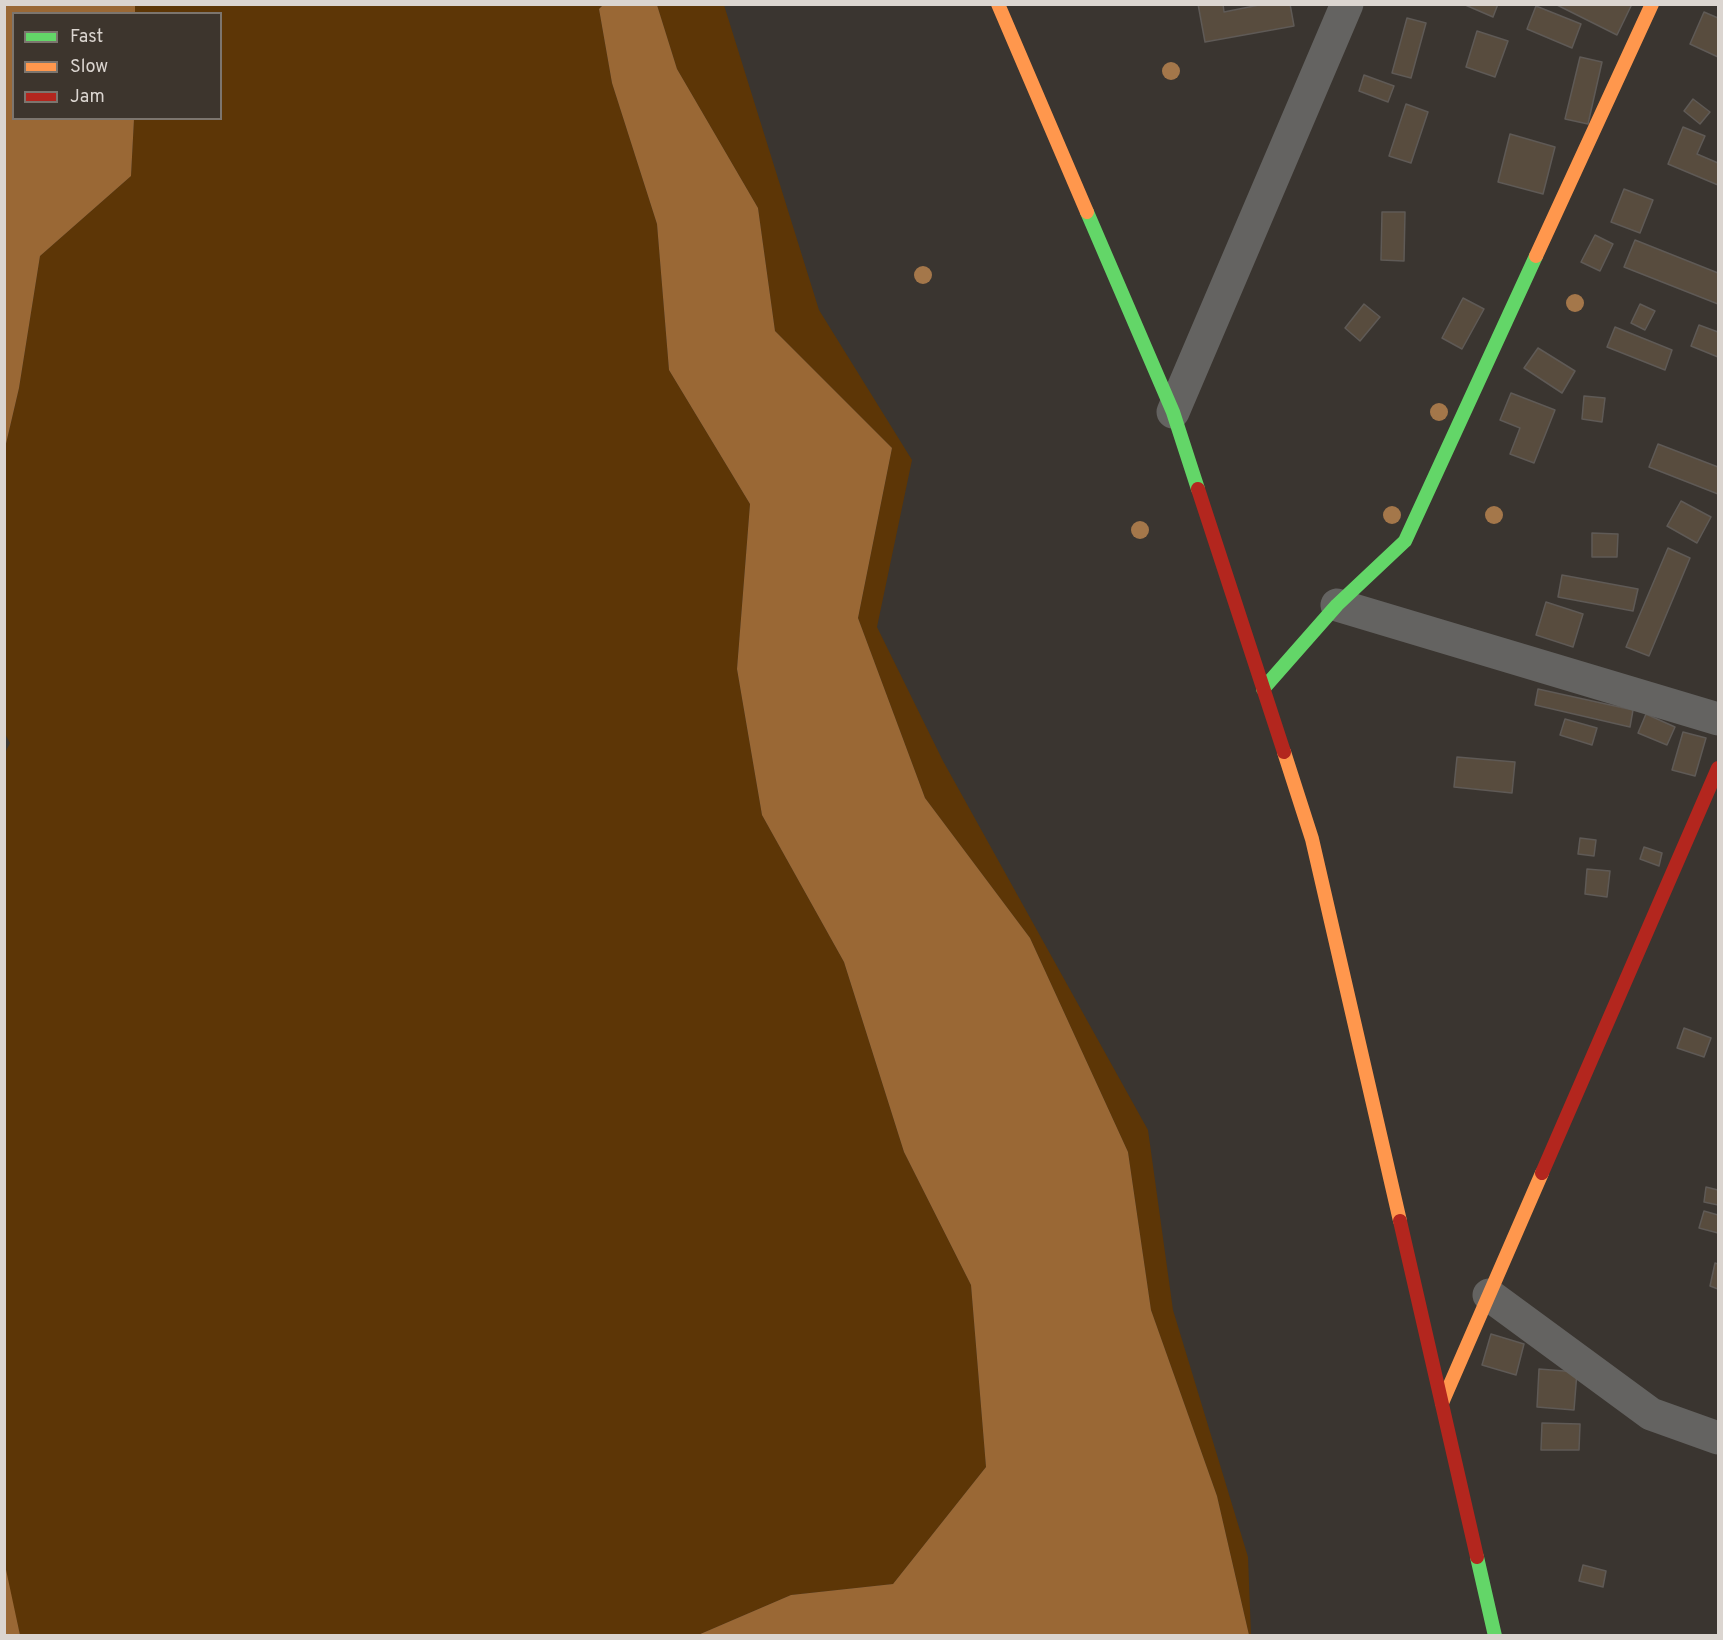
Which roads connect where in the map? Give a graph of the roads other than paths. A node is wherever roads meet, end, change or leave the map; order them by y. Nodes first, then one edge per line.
1 (998, 4) edge
2 (1347, 4) edge
3 (1652, 4) edge
4 (1173, 412) junction
5 (1337, 605) junction
6 (1263, 689) junction
7 (1719, 719) edge
8 (1719, 768) edge
9 (1489, 1295) junction
10 (1442, 1403) junction
11 (1719, 1438) edge
12 (1495, 1635) edge

1 - 4 street
2 - 4 street
3 - 5 street
4 - 6 street
5 - 6 street
5 - 7 street
6 - 10 street
8 - 9 street
9 - 10 street
9 - 11 street
10 - 12 street

